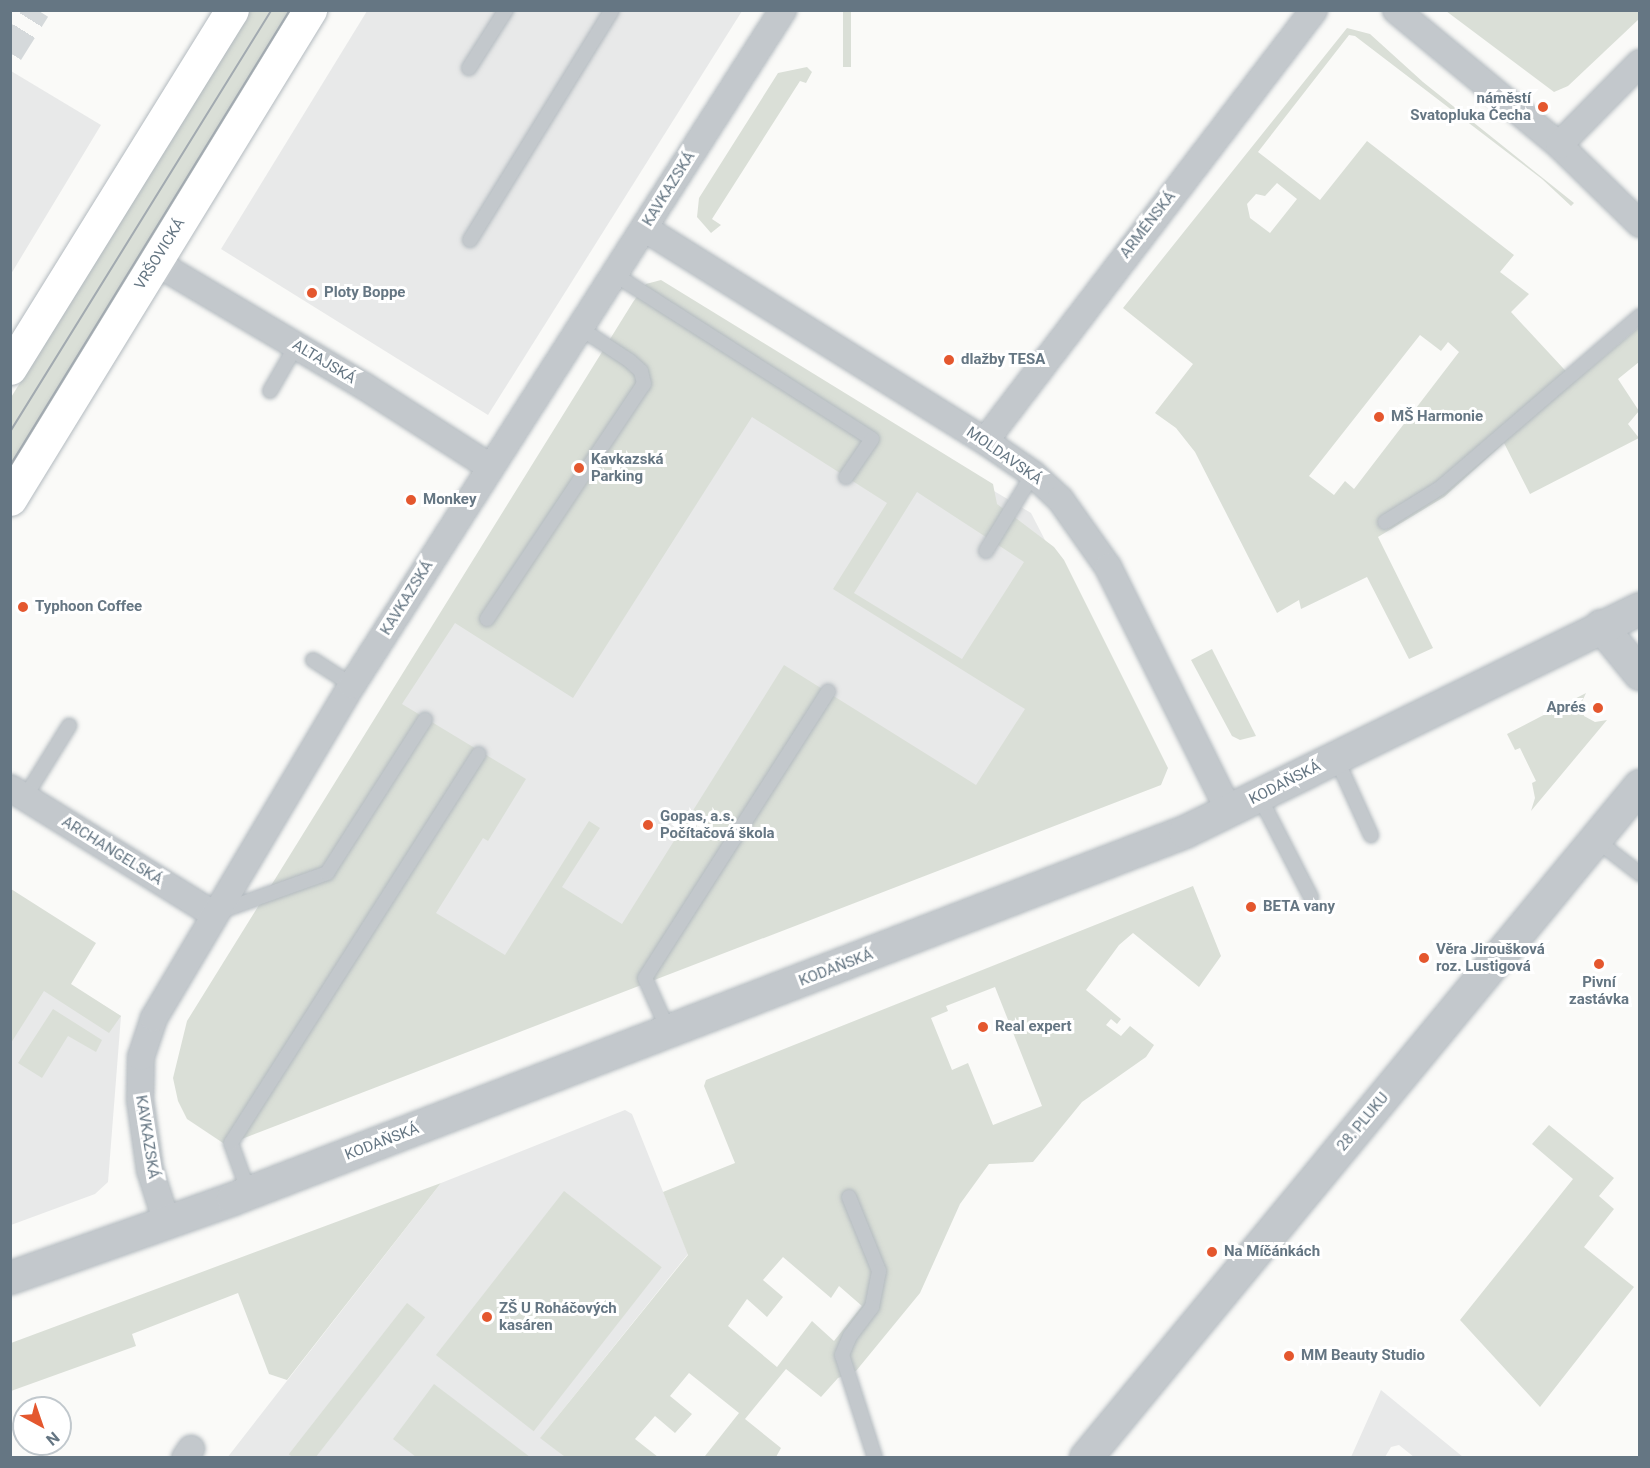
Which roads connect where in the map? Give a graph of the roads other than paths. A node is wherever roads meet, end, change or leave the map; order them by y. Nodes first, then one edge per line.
1 (232, 10) edge
2 (310, 10) edge
3 (506, 10) edge
4 (612, 10) edge
5 (783, 10) edge
6 (1314, 10) edge
7 (1396, 10) edge
8 (1640, 63) edge
9 (469, 68) dead end
10 (1559, 145) junction
11 (1640, 224) edge
12 (644, 228) junction
13 (470, 240) dead end
14 (155, 262) junction
15 (614, 274) junction
16 (1640, 316) edge
17 (580, 328) junction
18 (296, 345) junction
19 (10, 368) edge
20 (270, 390) dead end
21 (985, 441) junction
22 (490, 467) junction
23 (1033, 474) junction
24 (846, 477) dead end
25 (10, 499) edge
26 (1385, 522) dead end
27 (986, 551) dead end
28 (1640, 609) edge
29 (487, 619) dead end
30 (1601, 626) junction
31 (313, 660) dead end
32 (1640, 674) edge
33 (352, 685) junction
34 (828, 692) dead end
35 (425, 720) dead end
36 (69, 726) dead end
37 (479, 754) dead end
38 (1336, 758) junction
39 (1640, 786) edge
40 (18, 793) edge
41 (1259, 796) junction
42 (1229, 811) junction
43 (1371, 835) dead end
44 (1596, 840) junction
45 (1640, 874) edge
46 (1311, 897) dead end
47 (213, 914) junction
48 (669, 1032) junction
49 (249, 1193) junction
50 (849, 1197) dead end
51 (166, 1220) junction
52 (10, 1278) edge
53 (875, 1458) edge
54 (1086, 1458) edge

1 - 19 main road
2 - 14 main road, VRŠOVICKÁ
3 - 9 lane
4 - 13 lane
5 - 12 street, KAVKAZSKÁ
6 - 21 street, ARMÉNSKÁ
7 - 10 street
8 - 10 street
10 - 11 street
12 - 15 street, KAVKAZSKÁ
12 - 21 street, MOLDAVSKÁ
14 - 18 street, ALTAJSKÁ
14 - 25 main road, VRŠOVICKÁ
15 - 17 street, KAVKAZSKÁ
15 - 24 lane
16 - 26 lane
17 - 22 street, KAVKAZSKÁ
17 - 29 lane
18 - 20 lane
18 - 22 street, ALTAJSKÁ
21 - 23 street, MOLDAVSKÁ
22 - 33 street, KAVKAZSKÁ
23 - 27 lane
23 - 42 street, MOLDAVSKÁ
28 - 30 street, KODAŇSKÁ
30 - 32 street
30 - 38 street, KODAŇSKÁ
31 - 33 lane
33 - 47 street, KAVKAZSKÁ
34 - 48 lane
35 - 47 lane
36 - 40 lane
37 - 49 lane
38 - 41 street, KODAŇSKÁ
38 - 43 lane
39 - 44 street, 28. PLUKU
40 - 47 street, ARCHANGELSKÁ
41 - 42 street, KODAŇSKÁ
41 - 46 lane
42 - 48 street, KODAŇSKÁ
44 - 45 lane
44 - 54 street, 28. PLUKU
47 - 51 street, KAVKAZSKÁ
48 - 49 street, KODAŇSKÁ
49 - 51 street, KODAŇSKÁ
50 - 53 lane
51 - 52 street, KODAŇSKÁ

